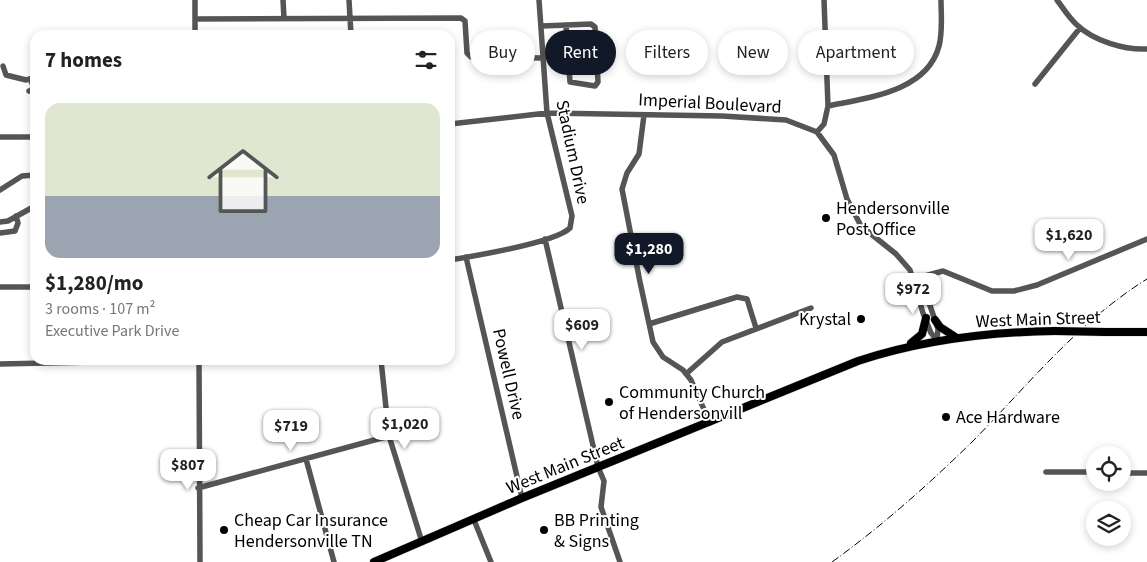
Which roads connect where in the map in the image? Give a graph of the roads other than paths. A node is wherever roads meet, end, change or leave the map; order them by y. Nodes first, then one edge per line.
1 (195, 0) edge
2 (283, 0) edge
3 (349, 0) edge
4 (540, 0) edge
5 (824, 0) edge
6 (941, 0) edge
7 (1057, 0) edge
8 (284, 18) junction
9 (350, 18) junction
10 (195, 19) junction
11 (566, 25) junction
12 (542, 26) junction
13 (1080, 28) junction
14 (195, 30) edge
15 (351, 30) edge
16 (1147, 49) edge
17 (543, 58) junction
18 (3, 66) dead end
19 (30, 78) edge
20 (1035, 84) dead end
21 (828, 106) junction
22 (547, 113) junction
23 (644, 114) junction
24 (455, 123) edge
25 (817, 132) junction
26 (0, 137) edge
27 (30, 137) edge
28 (30, 175) edge
29 (0, 190) edge
30 (30, 209) edge
31 (16, 216) junction
32 (0, 222) edge
33 (0, 233) edge
34 (545, 239) junction
35 (1147, 240) edge
36 (466, 257) junction
37 (455, 259) edge
38 (914, 280) junction
39 (30, 287) edge
40 (0, 288) edge
41 (811, 308) dead end
42 (926, 318) junction
43 (935, 320) junction
44 (650, 324) junction
45 (756, 328) junction
46 (1147, 332) edge
47 (956, 338) junction
48 (938, 340) junction
49 (909, 345) junction
50 (30, 363) edge
51 (0, 364) edge
52 (198, 365) edge
53 (382, 365) edge
54 (686, 374) junction
55 (710, 423) junction
56 (389, 436) junction
57 (306, 459) junction
58 (598, 467) junction
59 (1046, 472) dead end
60 (1086, 472) edge
61 (1131, 472) edge
62 (1147, 473) edge
63 (198, 488) junction
64 (522, 498) junction
65 (474, 520) junction
66 (422, 542) junction
67 (200, 562) edge
68 (334, 562) edge
69 (374, 562) edge
70 (491, 562) edge
71 (620, 562) edge

1 - 10 street
2 - 8 street
3 - 9 street
4 - 12 street, Stadium Drive
5 - 21 street
6 - 21 street
7 - 13 street
8 - 9 street
8 - 10 street
9 - 15 street
9 - 17 street
10 - 14 street
11 - 11 street
11 - 12 street
12 - 17 street, Stadium Drive
13 - 16 street
13 - 20 street
17 - 22 street, Stadium Drive
18 - 19 street
21 - 25 street
22 - 23 street, Imperial Boulevard
22 - 24 street, Imperial Boulevard
22 - 34 street, Stadium Drive
23 - 25 street, Imperial Boulevard
23 - 44 street
25 - 38 street
26 - 27 street
28 - 29 street
30 - 31 street
31 - 32 street
31 - 33 street
34 - 36 street, Stadium Drive
34 - 58 street
35 - 38 street
36 - 37 street, Stadium Drive
36 - 64 street, Powell Drive
38 - 42 street
38 - 43 street
39 - 40 street
41 - 45 street
42 - 48 street
42 - 49 main road
43 - 47 main road
43 - 48 street
44 - 45 street
44 - 54 street
45 - 54 street
46 - 47 main road, West Main Street, bridge
47 - 48 main road, West Main Street
48 - 49 main road, West Main Street
49 - 55 main road, West Main Street
50 - 51 street
52 - 63 street
53 - 56 street
54 - 55 street
55 - 58 main road, West Main Street
56 - 57 street
56 - 66 street
57 - 63 street
57 - 68 street
58 - 64 main road, West Main Street
58 - 71 street
59 - 60 street
61 - 62 street
63 - 67 street
64 - 65 main road, West Main Street
65 - 66 main road, West Main Street
65 - 70 street
66 - 69 main road, West Main Street

